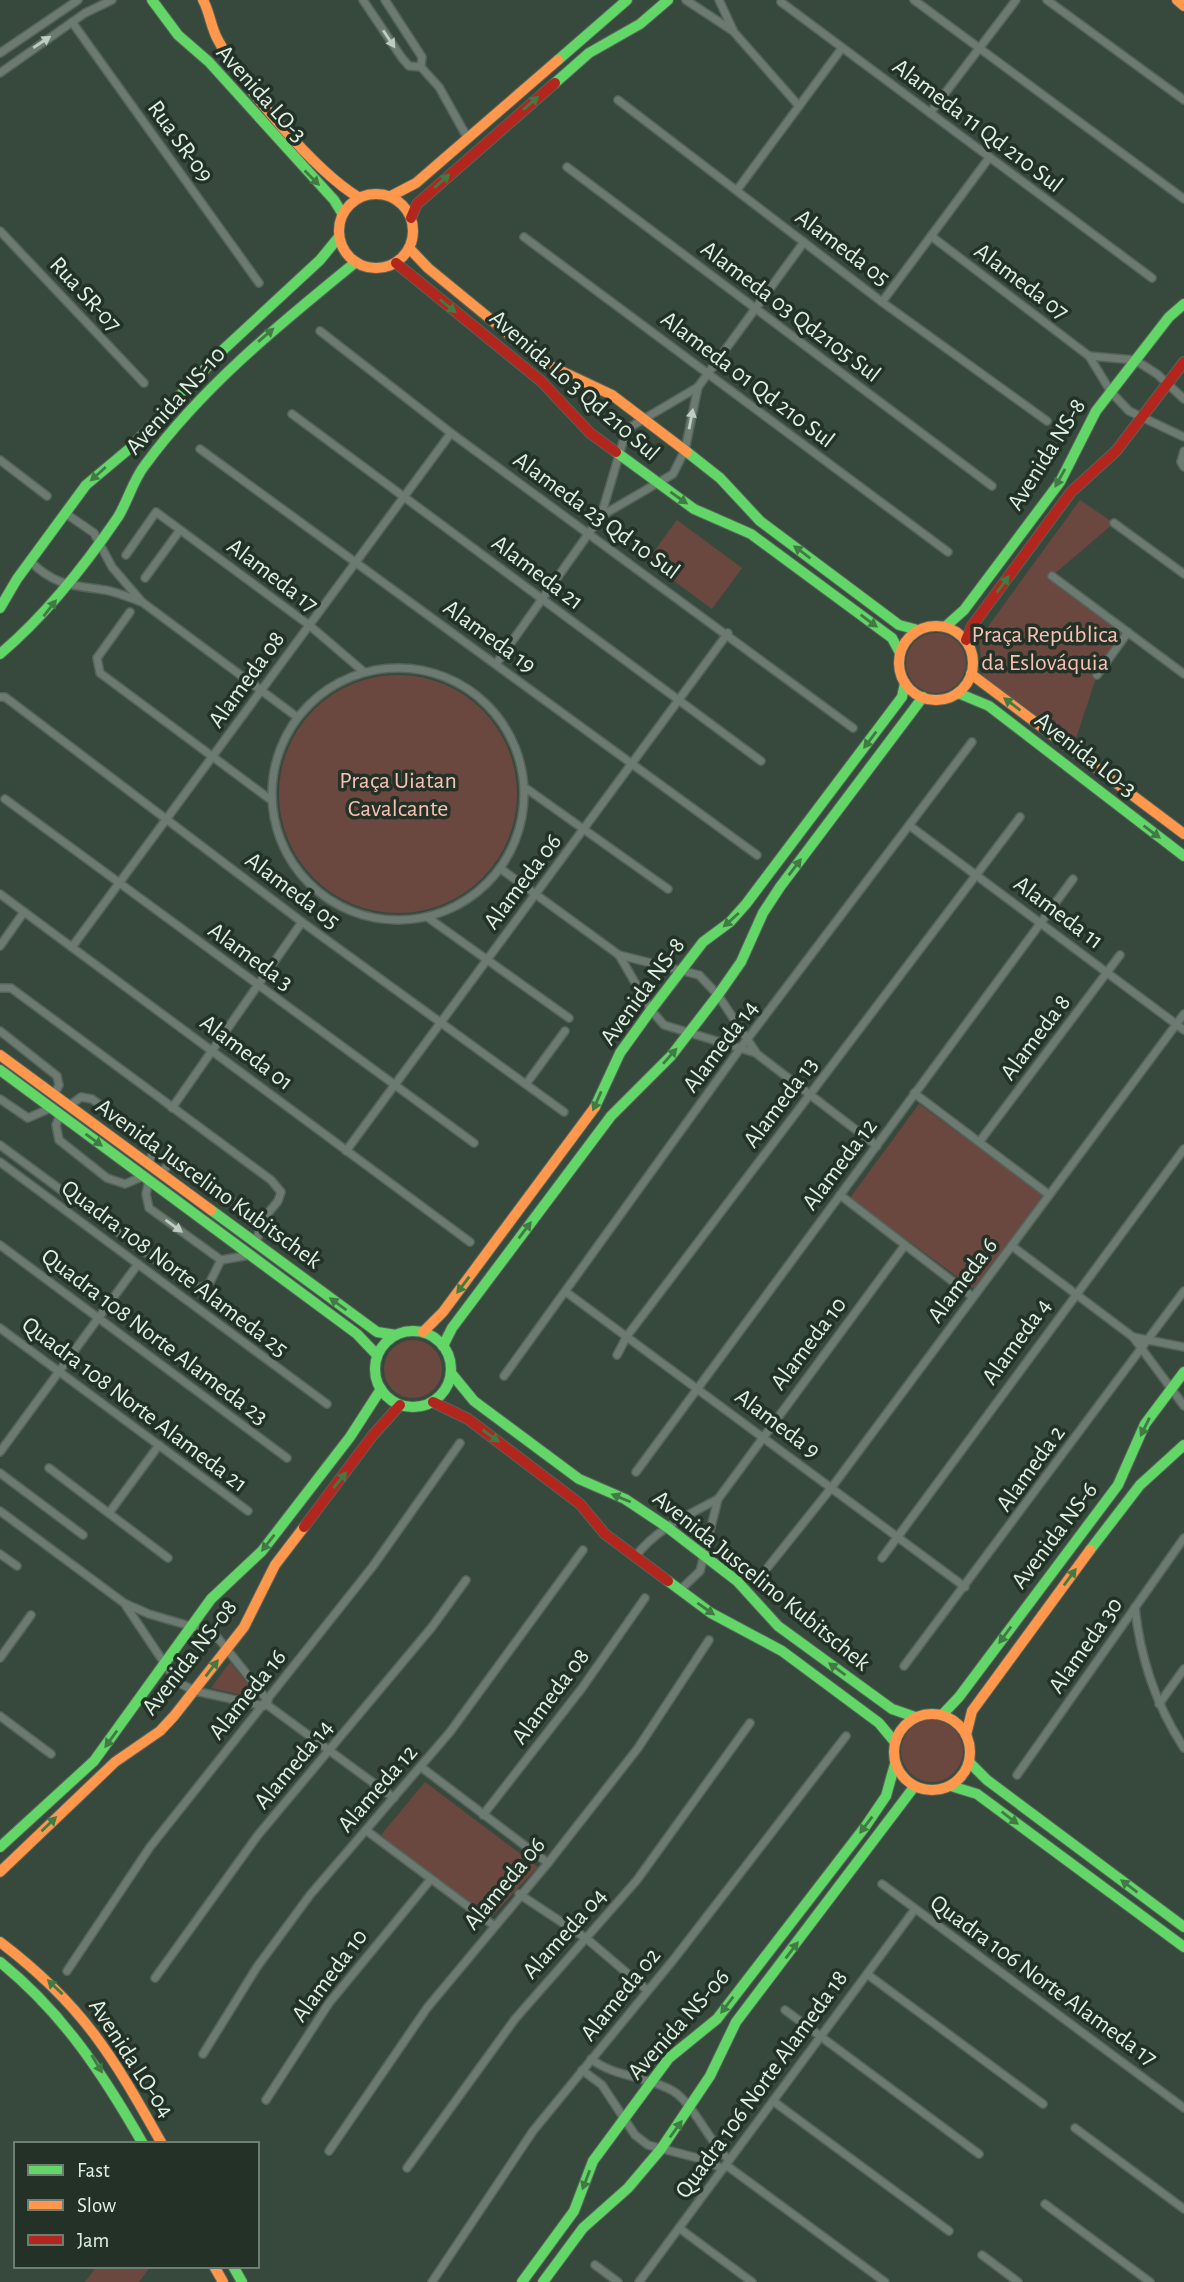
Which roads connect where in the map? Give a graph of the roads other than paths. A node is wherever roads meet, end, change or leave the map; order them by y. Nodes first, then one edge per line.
1 (78, 0) edge
2 (112, 0) edge
3 (152, 0) edge
4 (204, 0) edge
5 (363, 0) edge
6 (385, 0) edge
7 (627, 0) edge
8 (668, 0) edge
9 (686, 0) edge
10 (719, 0) edge
11 (914, 0) edge
12 (1016, 0) edge
13 (1047, 0) edge
14 (1177, 0) edge
15 (781, 2) dead end
16 (64, 3) edge
17 (1184, 6) edge
18 (72, 22) junction
19 (733, 31) junction
20 (842, 48) junction
21 (978, 48) junction
22 (0, 53) edge
23 (421, 67) junction
24 (0, 73) edge
25 (618, 100) dead end
26 (1184, 100) edge
27 (799, 106) junction
28 (930, 113) junction
29 (467, 137) junction
30 (989, 158) junction
31 (567, 167) dead end
32 (737, 190) junction
33 (358, 197) junction
34 (391, 197) junction
35 (1184, 199) edge
36 (342, 213) junction
37 (411, 218) junction
38 (0, 231) edge
39 (931, 236) junction
40 (338, 237) junction
41 (524, 237) dead end
42 (804, 242) junction
43 (409, 248) junction
44 (356, 262) junction
45 (396, 262) junction
46 (1152, 278) dead end
47 (259, 283) dead end
48 (883, 302) junction
49 (1184, 304) edge
50 (757, 309) junction
51 (320, 331) dead end
52 (1089, 356) junction
53 (1135, 360) junction
54 (1184, 362) edge
55 (708, 373) junction
56 (144, 383) dead end
57 (1168, 383) junction
58 (698, 387) junction
59 (1111, 391) junction
60 (1184, 399) edge
61 (292, 414) dead end
62 (644, 418) junction
63 (1141, 418) junction
64 (1047, 421) dead end
65 (451, 433) junction
66 (1184, 437) edge
67 (201, 449) dead end
68 (685, 450) junction
69 (1184, 451) edge
70 (618, 453) junction
71 (0, 460) edge
72 (1184, 467) edge
73 (658, 484) junction
74 (992, 486) dead end
75 (47, 496) dead end
76 (404, 497) junction
77 (65, 513) junction
78 (601, 516) junction
79 (1114, 523) dead end
80 (180, 530) junction
81 (589, 533) junction
82 (98, 543) junction
83 (948, 552) dead end
84 (126, 555) dead end
85 (30, 561) junction
86 (356, 562) junction
87 (1184, 574) edge
88 (1052, 576) dead end
89 (145, 578) dead end
90 (67, 585) junction
91 (542, 599) junction
92 (142, 602) junction
93 (0, 608) edge
94 (130, 612) dead end
95 (309, 625) junction
96 (946, 627) junction
97 (918, 630) junction
98 (1128, 632) junction
99 (728, 633) junction
100 (966, 640) junction
101 (900, 653) junction
102 (0, 654) edge
103 (496, 664) junction
104 (364, 671) junction
105 (971, 674) junction
106 (1184, 674) edge
107 (1097, 675) dead end
108 (905, 683) junction
109 (261, 689) junction
110 (958, 693) junction
111 (0, 697) edge
112 (923, 697) junction
113 (679, 701) junction
114 (297, 717) junction
115 (853, 728) dead end
116 (972, 742) dead end
117 (213, 757) junction
118 (761, 761) dead end
119 (632, 764) junction
120 (527, 789) junction
121 (5, 799) dead end
122 (271, 800) junction
123 (1020, 817) dead end
124 (167, 819) junction
125 (910, 826) junction
126 (586, 828) junction
127 (1184, 834) edge
128 (757, 855) dead end
129 (1184, 856) edge
130 (501, 869) junction
131 (977, 876) junction
132 (1073, 879) dead end
133 (120, 883) junction
134 (668, 889) dead end
135 (0, 894) edge
136 (537, 895) junction
137 (24, 912) junction
138 (428, 917) junction
139 (302, 922) junction
140 (1040, 923) junction
141 (0, 946) edge
142 (72, 947) junction
143 (619, 955) junction
144 (1120, 956) dead end
145 (487, 958) junction
146 (681, 970) junction
147 (1108, 973) junction
148 (257, 984) junction
149 (0, 988) edge
150 (718, 995) junction
151 (651, 1010) junction
152 (1184, 1014) edge
153 (569, 1018) dead end
154 (441, 1021) junction
155 (1176, 1024) junction
156 (1184, 1030) edge
157 (0, 1031) edge
158 (565, 1031) dead end
159 (688, 1034) junction
160 (747, 1040) junction
161 (210, 1049) junction
162 (739, 1050) junction
163 (757, 1054) junction
164 (0, 1055) edge
165 (0, 1070) edge
166 (526, 1084) junction
167 (394, 1085) junction
168 (914, 1093) junction
169 (54, 1095) junction
170 (809, 1095) junction
171 (0, 1099) edge
172 (69, 1106) junction
173 (51, 1108) junction
174 (172, 1108) junction
175 (564, 1112) dead end
176 (60, 1115) junction
177 (980, 1141) junction
178 (474, 1143) dead end
179 (0, 1145) edge
180 (877, 1146) junction
181 (1184, 1149) edge
182 (346, 1151) junction
183 (0, 1162) edge
184 (148, 1164) junction
185 (160, 1173) junction
186 (146, 1178) junction
187 (1048, 1194) junction
188 (840, 1195) junction
189 (260, 1223) junction
190 (470, 1242) dead end
191 (257, 1243) junction
192 (0, 1245) edge
193 (905, 1245) junction
194 (1012, 1246) junction
195 (250, 1255) junction
196 (221, 1261) junction
197 (138, 1264) junction
198 (194, 1288) junction
199 (1184, 1291) edge
200 (566, 1292) junction
201 (1075, 1293) junction
202 (973, 1297) junction
203 (186, 1300) junction
204 (98, 1318) junction
205 (0, 1328) edge
206 (423, 1332) junction
207 (396, 1335) junction
208 (627, 1336) junction
209 (1133, 1336) junction
210 (1149, 1338) junction
211 (443, 1346) junction
212 (1143, 1348) junction
213 (1184, 1348) edge
214 (617, 1354) dead end
215 (377, 1355) junction
216 (59, 1371) junction
217 (1184, 1372) edge
218 (451, 1373) junction
219 (504, 1376) dead end
220 (696, 1387) junction
221 (380, 1389) junction
222 (1171, 1391) junction
223 (433, 1402) junction
224 (327, 1404) dead end
225 (400, 1405) junction
226 (1184, 1406) edge
227 (762, 1436) junction
228 (460, 1443) dead end
229 (159, 1445) junction
230 (1184, 1445) edge
231 (0, 1452) edge
232 (287, 1458) dead end
233 (49, 1468) dead end
234 (636, 1472) dead end
235 (0, 1473) edge
236 (832, 1487) junction
237 (718, 1499) junction
238 (0, 1511) edge
239 (247, 1511) dead end
240 (109, 1513) junction
241 (667, 1527) junction
242 (83, 1535) dead end
243 (898, 1536) junction
244 (1184, 1538) edge
245 (583, 1550) dead end
246 (0, 1554) edge
247 (635, 1557) junction
248 (168, 1558) dead end
249 (705, 1558) junction
250 (882, 1558) dead end
251 (17, 1566) dead end
252 (768, 1567) dead end
253 (466, 1580) dead end
254 (965, 1587) junction
255 (680, 1590) junction
256 (645, 1598) dead end
257 (124, 1603) junction
258 (1135, 1606) junction
259 (31, 1615) dead end
260 (194, 1625) junction
261 (709, 1640) dead end
262 (226, 1650) junction
263 (0, 1658) edge
264 (164, 1662) junction
265 (904, 1666) dead end
266 (1184, 1669) edge
267 (195, 1691) junction
268 (266, 1704) junction
269 (1159, 1704) junction
270 (942, 1715) junction
271 (0, 1716) edge
272 (915, 1717) junction
273 (750, 1723) dead end
274 (966, 1735) junction
275 (846, 1736) dead end
276 (894, 1741) junction
277 (1184, 1748) edge
278 (330, 1751) junction
279 (51, 1754) dead end
280 (969, 1762) junction
281 (895, 1764) junction
282 (421, 1767) junction
283 (1017, 1775) dead end
284 (951, 1786) junction
285 (914, 1787) junction
286 (394, 1798) junction
287 (482, 1815) junction
288 (367, 1831) junction
289 (0, 1847) edge
290 (548, 1863) junction
291 (0, 1872) edge
292 (430, 1879) junction
293 (882, 1884) dead end
294 (519, 1894) junction
295 (915, 1909) junction
296 (493, 1925) junction
297 (1184, 1927) edge
298 (587, 1939) junction
299 (0, 1942) edge
300 (1184, 1947) edge
301 (0, 1962) edge
302 (67, 1971) dead end
303 (867, 1974) junction
304 (155, 1978) dead end
305 (648, 1990) junction
306 (785, 2010) dead end
307 (821, 2036) junction
308 (203, 2054) dead end
309 (591, 2060) junction
310 (582, 2070) junction
311 (651, 2083) junction
312 (266, 2101) dead end
313 (773, 2101) junction
314 (1043, 2104) dead end
315 (1184, 2108) edge
316 (690, 2110) junction
317 (623, 2121) junction
318 (1075, 2128) dead end
319 (142, 2142) edge
320 (161, 2142) edge
321 (661, 2149) junction
322 (329, 2151) dead end
323 (979, 2154) dead end
324 (726, 2165) junction
325 (408, 2168) dead end
326 (1045, 2204) dead end
327 (1184, 2208) edge
328 (679, 2228) junction
329 (949, 2231) dead end
330 (982, 2255) dead end
331 (595, 2265) dead end
332 (432, 2282) edge
333 (522, 2282) edge
334 (543, 2282) edge
335 (618, 2282) edge
336 (639, 2282) edge
337 (752, 2282) edge
338 (885, 2282) edge
339 (1018, 2282) edge
340 (1150, 2282) edge

1 - 16 street
2 - 18 street
3 -> 36 street, Avenida LO-3
4 - 33 street, Avenida LO-3
5 -> 23 street
6 - 23 street
7 - 29 street
37 -> 8 street
9 - 19 street
10 - 19 street
11 - 21 street
12 - 21 street
13 - 26 street
14 - 17 street
15 - 20 street, Alameda 11 Qd 210 Sul
16 - 22 street
24 -> 18 street
18 - 47 street, Rua SR-09
19 - 27 street
20 - 27 street
20 - 28 street, Alameda 11 Qd 210 Sul
21 - 28 street
21 - 35 street
23 - 29 street
25 - 32 street, Alameda 05
27 - 32 street
28 - 30 street, Alameda 11 Qd 210 Sul
29 - 34 street
30 - 39 street
30 - 46 street, Alameda 11 Qd 210 Sul
31 - 50 street, Alameda 03 Qd2105 Sul
32 - 42 street, Alameda 05
33 - 34 street
33 - 36 street
34 - 37 street
36 - 40 street
37 - 43 street
38 - 56 street, Rua SR-07
39 - 48 street
39 - 52 street, Alameda 07
40 - 44 street
40 -> 77 street, Avenida NS-10
41 - 55 street, Alameda 01 Qd 210 Sul
42 - 48 street, Alameda 05
42 - 50 street
43 - 45 street
43 - 62 street, Avenida Lo 3 Qd 210 Sul
44 - 45 street
82 -> 44 street, Avenida NS-10
45 -> 70 street, Avenida Lo 3 Qd 210 Sul
48 - 64 street, Alameda 05
49 - 53 street, Avenida NS-8
50 - 55 street
50 - 74 street, Alameda 03 Qd2105 Sul
51 - 65 street, Alameda 23 Qd 10 Sul
52 - 53 street
52 - 59 street, Alameda 07
53 - 57 street
53 - 59 street, Avenida NS-8
54 - 57 street, Avenida NS-8
55 - 58 street
55 - 83 street, Alameda 01 Qd 210 Sul
57 - 60 street
57 - 63 street, Avenida NS-8
58 - 62 street
68 -> 58 street
59 - 63 street, Alameda 07
59 -> 96 street, Avenida NS-8
61 - 76 street, Alameda 21
62 - 68 street, Avenida Lo 3 Qd 210 Sul
62 - 70 street
63 - 66 street, Alameda 07
100 -> 63 street, Avenida NS-8
65 - 76 street, Alameda 08
65 - 81 street, Alameda 23 Qd 10 Sul
67 - 86 street, Alameda 19
68 - 73 street
97 -> 68 street, Avenida Lo 3 Qd 210 Sul
69 - 72 street
70 - 73 street, Avenida Lo 3 Qd 210 Sul
70 - 78 street
71 - 75 street
73 - 78 street
73 -> 101 street, Avenida Lo 3 Qd 210 Sul
76 - 86 street, Alameda 08
76 - 91 street, Alameda 21
77 - 82 street
77 - 85 street, Avenida NS-10
78 - 81 street
79 - 87 street
80 - 84 street, Alameda 17
80 - 89 street
80 - 95 street, Alameda 17
81 - 91 street
81 - 99 street, Alameda 23 Qd 10 Sul
82 - 90 street, Avenida NS-10
82 - 92 street
85 - 90 street
85 - 93 street, Avenida NS-10
86 - 95 street, Alameda 08
86 - 103 street, Alameda 19
88 - 98 street
90 - 92 street
102 -> 90 street, Avenida NS-10
91 - 103 street
91 - 113 street, Alameda 21
92 - 109 street
94 - 117 street
95 - 104 street, Alameda 17
95 - 109 street, Alameda 08
96 - 97 street
96 - 100 street
97 - 101 street
98 - 106 street
98 - 107 street
99 - 113 street, Alameda 06
99 - 115 street, Alameda 23 Qd 10 Sul
100 - 105 street
101 - 108 street
103 - 119 street, Alameda 19
104 - 114 street
104 - 120 street
105 - 110 street
127 -> 105 street, Avenida LO-3
108 - 112 street
108 -> 146 street, Avenida NS-8
109 - 114 street
109 - 117 street, Alameda 08
110 - 112 street
110 -> 129 street, Avenida LO-3
111 - 124 street, Alameda 05
150 -> 112 street
113 - 118 street, Alameda 21
113 - 119 street, Alameda 06
114 - 122 street
116 - 125 street, Alameda 14
117 - 122 street
117 - 124 street, Alameda 08
119 - 126 street, Alameda 06
119 - 128 street, Alameda 19
120 - 126 street
120 - 130 street
121 - 133 street, Alameda 3
122 - 138 street
123 - 131 street, Alameda 13
124 - 133 street, Alameda 08
124 - 139 street, Alameda 05
125 - 131 street, Alameda 11
125 - 160 street, Alameda 14
126 - 134 street
126 - 136 street, Alameda 06
130 - 136 street
130 - 138 street
131 - 140 street, Alameda 11
131 - 170 street, Alameda 13
132 - 140 street, Alameda 12
133 - 142 street, Alameda 08
133 - 148 street, Alameda 3
135 - 137 street, Alameda 01
136 - 143 street
136 - 145 street, Alameda 06
137 - 141 street
137 - 142 street, Alameda 01
138 - 145 street
139 - 148 street
139 - 154 street, Alameda 05
140 - 147 street, Alameda 11
140 - 168 street, Alameda 12
142 - 161 street, Alameda 01
143 - 146 street
143 - 151 street
144 - 147 street, Alameda 8
145 - 153 street
145 - 154 street, Alameda 06
146 - 150 street
146 - 151 street, Avenida NS-8
147 - 155 street, Alameda 11
147 - 177 street, Alameda 8
148 - 161 street
148 - 167 street, Alameda 3
149 - 174 street
150 - 159 street
150 - 160 street
151 - 159 street
151 -> 206 street, Avenida NS-8
152 - 155 street, Alameda 6
154 - 166 street, Alameda 05
154 - 167 street, Alameda 06
155 - 156 street, Alameda 11
155 - 187 street, Alameda 6
157 - 169 street
158 - 166 street
159 - 162 street
211 -> 159 street
160 - 162 street, Alameda 14
160 - 163 street
161 - 174 street
161 - 182 street, Alameda 01
162 - 163 street
162 - 200 street, Alameda 14
163 - 170 street
164 - 169 street, Avenida Juscelino Kubitschek
165 - 173 street, Avenida Juscelino Kubitschek
166 - 175 street, Alameda 05
167 - 178 street, Alameda 3
167 - 182 street, Alameda 06
168 - 177 street
168 - 180 street, Alameda 12
169 - 172 street, Avenida Juscelino Kubitschek
170 - 180 street
170 - 208 street, Alameda 13
171 - 173 street
172 - 184 street, Avenida Juscelino Kubitschek
172 - 184 street
173 - 176 street, Avenida Juscelino Kubitschek
174 - 189 street
176 -> 186 street, Avenida Juscelino Kubitschek
176 - 186 street
177 - 187 street
179 - 198 street
180 - 188 street, Alameda 12
181 - 201 street, Alameda 4
182 - 190 street, Alameda 01
183 - 197 street, Quadra 108 Norte Alameda 25
184 - 185 street, Avenida Juscelino Kubitschek
185 - 189 street
185 - 191 street, Avenida Juscelino Kubitschek
186 - 195 street, Avenida Juscelino Kubitschek
186 -> 196 street
187 - 194 street, Alameda 6
188 - 193 street
188 - 220 street, Alameda 12
189 - 191 street
207 -> 191 street, Avenida Juscelino Kubitschek
192 - 204 street, Quadra 108 Norte Alameda 23
193 - 202 street
193 - 227 street, Alameda 10
194 - 201 street
194 - 202 street, Alameda 6
195 - 196 street
195 - 215 street, Avenida Juscelino Kubitschek
196 - 198 street
197 - 203 street, Quadra 108 Norte Alameda 25
197 - 204 street
198 - 203 street
199 - 210 street, Alameda 2
200 - 208 street, Alameda 9
200 - 219 street, Alameda 14
201 - 209 street
201 - 243 street, Alameda 4
202 - 236 street, Alameda 6
203 - 224 street, Quadra 108 Norte Alameda 25
204 - 216 street
204 - 232 street, Quadra 108 Norte Alameda 23
205 - 216 street, Quadra 108 Norte Alameda 21
206 - 207 street
206 - 211 street
207 - 215 street
208 - 214 street, Alameda 13
208 - 220 street, Alameda 9
209 - 210 street
209 - 212 street
210 - 212 street, Alameda 2
210 - 213 street
211 - 218 street
212 - 222 street
212 - 254 street, Alameda 2
215 - 221 street
216 - 229 street, Quadra 108 Norte Alameda 21
216 - 231 street
217 - 222 street, Avenida NS-6
218 - 223 street
241 -> 218 street, Avenida Juscelino Kubitschek
220 - 227 street, Alameda 9
220 - 234 street, Alameda 12
221 - 225 street
221 -> 260 street, Avenida NS-08
222 - 226 street
222 -> 270 street, Avenida NS-6
223 - 225 street
223 -> 247 street, Avenida Juscelino Kubitschek
262 -> 225 street, Avenida NS-08
227 - 236 street, Alameda 9
227 - 237 street, Alameda 10
228 - 268 street, Alameda 16
229 - 239 street, Quadra 108 Norte Alameda 21
229 - 240 street
274 -> 230 street, Avenida NS-6
233 - 240 street
235 - 242 street
236 - 243 street, Alameda 9
236 - 252 street, Alameda 6
237 - 241 street, Alameda 10
237 - 249 street, Alameda 10
238 - 257 street
240 - 248 street
241 - 247 street, Alameda 10
241 - 249 street, Avenida Juscelino Kubitschek
243 - 250 street, Alameda 4
243 - 254 street, Alameda 9
244 - 258 street, Alameda 30
245 - 282 street, Alameda 12
246 - 251 street
247 - 255 street, Avenida Juscelino Kubitschek
249 - 255 street, Alameda 10
272 -> 249 street, Avenida Juscelino Kubitschek
253 - 278 street, Alameda 14
254 - 265 street, Alameda 2
255 -> 276 street, Avenida Juscelino Kubitschek
256 - 287 street, Alameda 08
257 - 260 street
257 - 264 street
258 - 269 street
258 - 283 street, Alameda 30
259 - 263 street
260 - 262 street
260 - 264 street, Avenida NS-08
261 - 290 street, Alameda 06
267 -> 262 street, Avenida NS-08
262 - 268 street
264 - 267 street
264 -> 289 street, Avenida NS-08
266 - 269 street
267 - 268 street
291 -> 267 street, Avenida NS-08
268 - 278 street
268 - 302 street, Alameda 16
269 - 277 street
270 - 272 street
270 - 274 street
271 - 279 street
272 - 276 street
273 - 298 street, Alameda 04
274 - 280 street
275 - 305 street, Alameda 02
276 - 281 street
278 - 286 street
278 - 304 street, Alameda 14
280 - 284 street
297 -> 280 street
281 - 285 street
281 -> 311 street, Avenida NS-06
282 - 286 street, Alameda 12
282 - 287 street
284 - 285 street
284 -> 300 street
316 -> 285 street, Avenida NS-06
286 - 288 street, Alameda 12
287 - 290 street
288 - 292 street
288 - 308 street, Alameda 12
290 - 294 street, Alameda 06
292 - 296 street
292 - 312 street, Alameda 10
293 - 295 street, Quadra 106 Norte Alameda 17
294 - 296 street, Alameda 06
294 - 298 street
295 - 303 street, Quadra 106 Norte Alameda 18
295 - 315 street, Quadra 106 Norte Alameda 17
296 - 322 street, Alameda 06
298 - 305 street
298 - 325 street, Alameda 04
320 -> 299 street, Avenida LO-04
301 -> 319 street, Avenida LO-04
303 - 307 street, Quadra 106 Norte Alameda 18
303 - 314 street
305 - 309 street, Alameda 02
306 - 307 street
307 - 313 street, Quadra 106 Norte Alameda 18
307 - 323 street
309 - 310 street, Alameda 02
309 - 311 street
310 - 317 street
310 - 332 street, Alameda 02
311 - 316 street
311 - 317 street, Avenida NS-06
313 - 324 street, Quadra 106 Norte Alameda 18
313 - 329 street
321 -> 316 street, Avenida NS-06
316 - 324 street
317 - 321 street
317 -> 333 street, Avenida NS-06
318 - 327 street
321 - 324 street
321 - 334 street, Avenida NS-06
324 - 328 street, Quadra 106 Norte Alameda 18
324 - 338 street
326 - 340 street
328 - 336 street, Quadra 106 Norte Alameda 18
328 - 337 street
330 - 339 street
331 - 335 street

